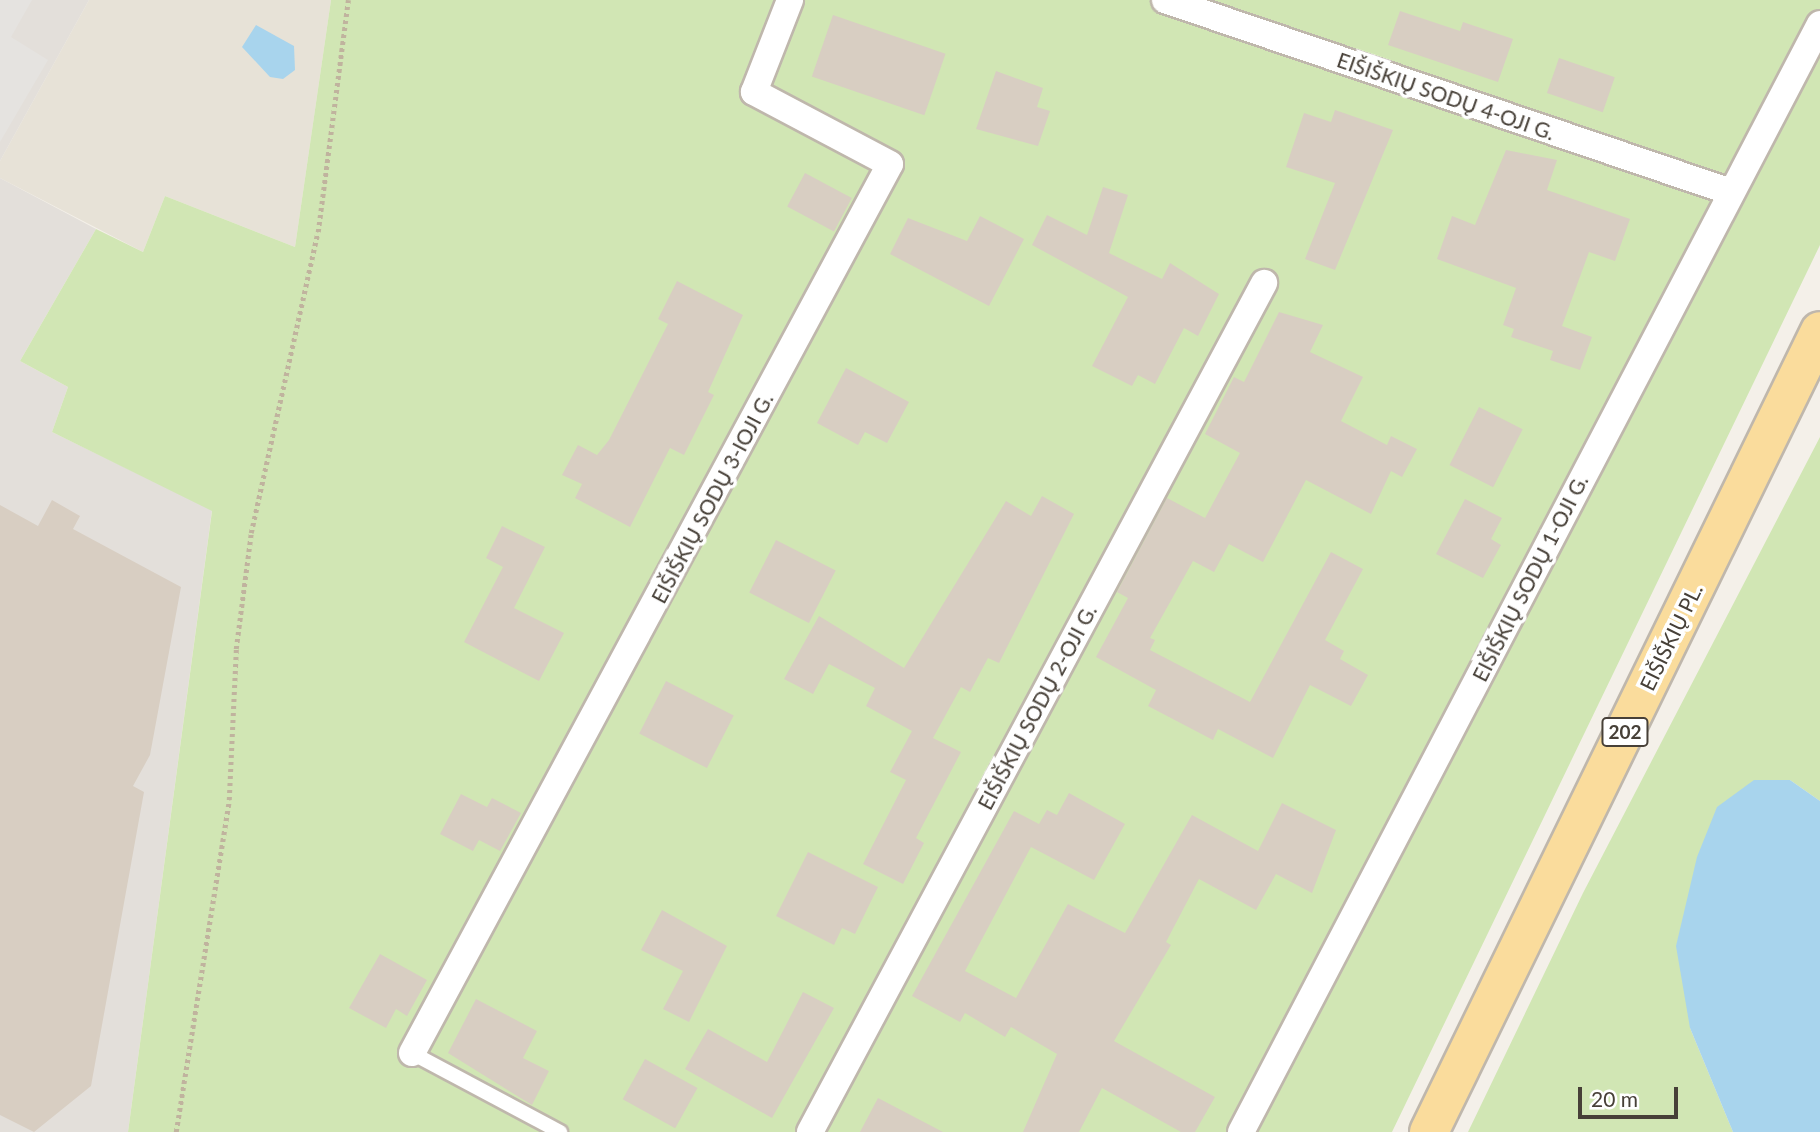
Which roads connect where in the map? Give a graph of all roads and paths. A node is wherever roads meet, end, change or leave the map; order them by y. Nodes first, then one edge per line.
1 (348, 0) edge
2 (790, 0) edge
3 (1165, 0) edge
4 (1820, 24) edge
5 (1728, 191) junction
6 (1264, 283) dead end
7 (1820, 331) edge
8 (412, 1053) joint
9 (176, 1132) edge
10 (559, 1132) edge
11 (810, 1132) edge
12 (1241, 1132) edge
13 (1429, 1132) edge

1 - 9 path
2 - 8 street, EIŠIŠKIŲ SODŲ 3-IOJI G.
3 - 5 street, EIŠIŠKIŲ SODŲ 4-OJI G.
4 - 5 street, EIŠIŠKIŲ SODŲ 1-OJI G.
5 - 12 street, EIŠIŠKIŲ SODŲ 1-OJI G.
6 - 11 street, EIŠIŠKIŲ SODŲ 2-OJI G.
7 - 13 main road, EIŠIŠKIŲ PL. / 202
8 - 10 lane

